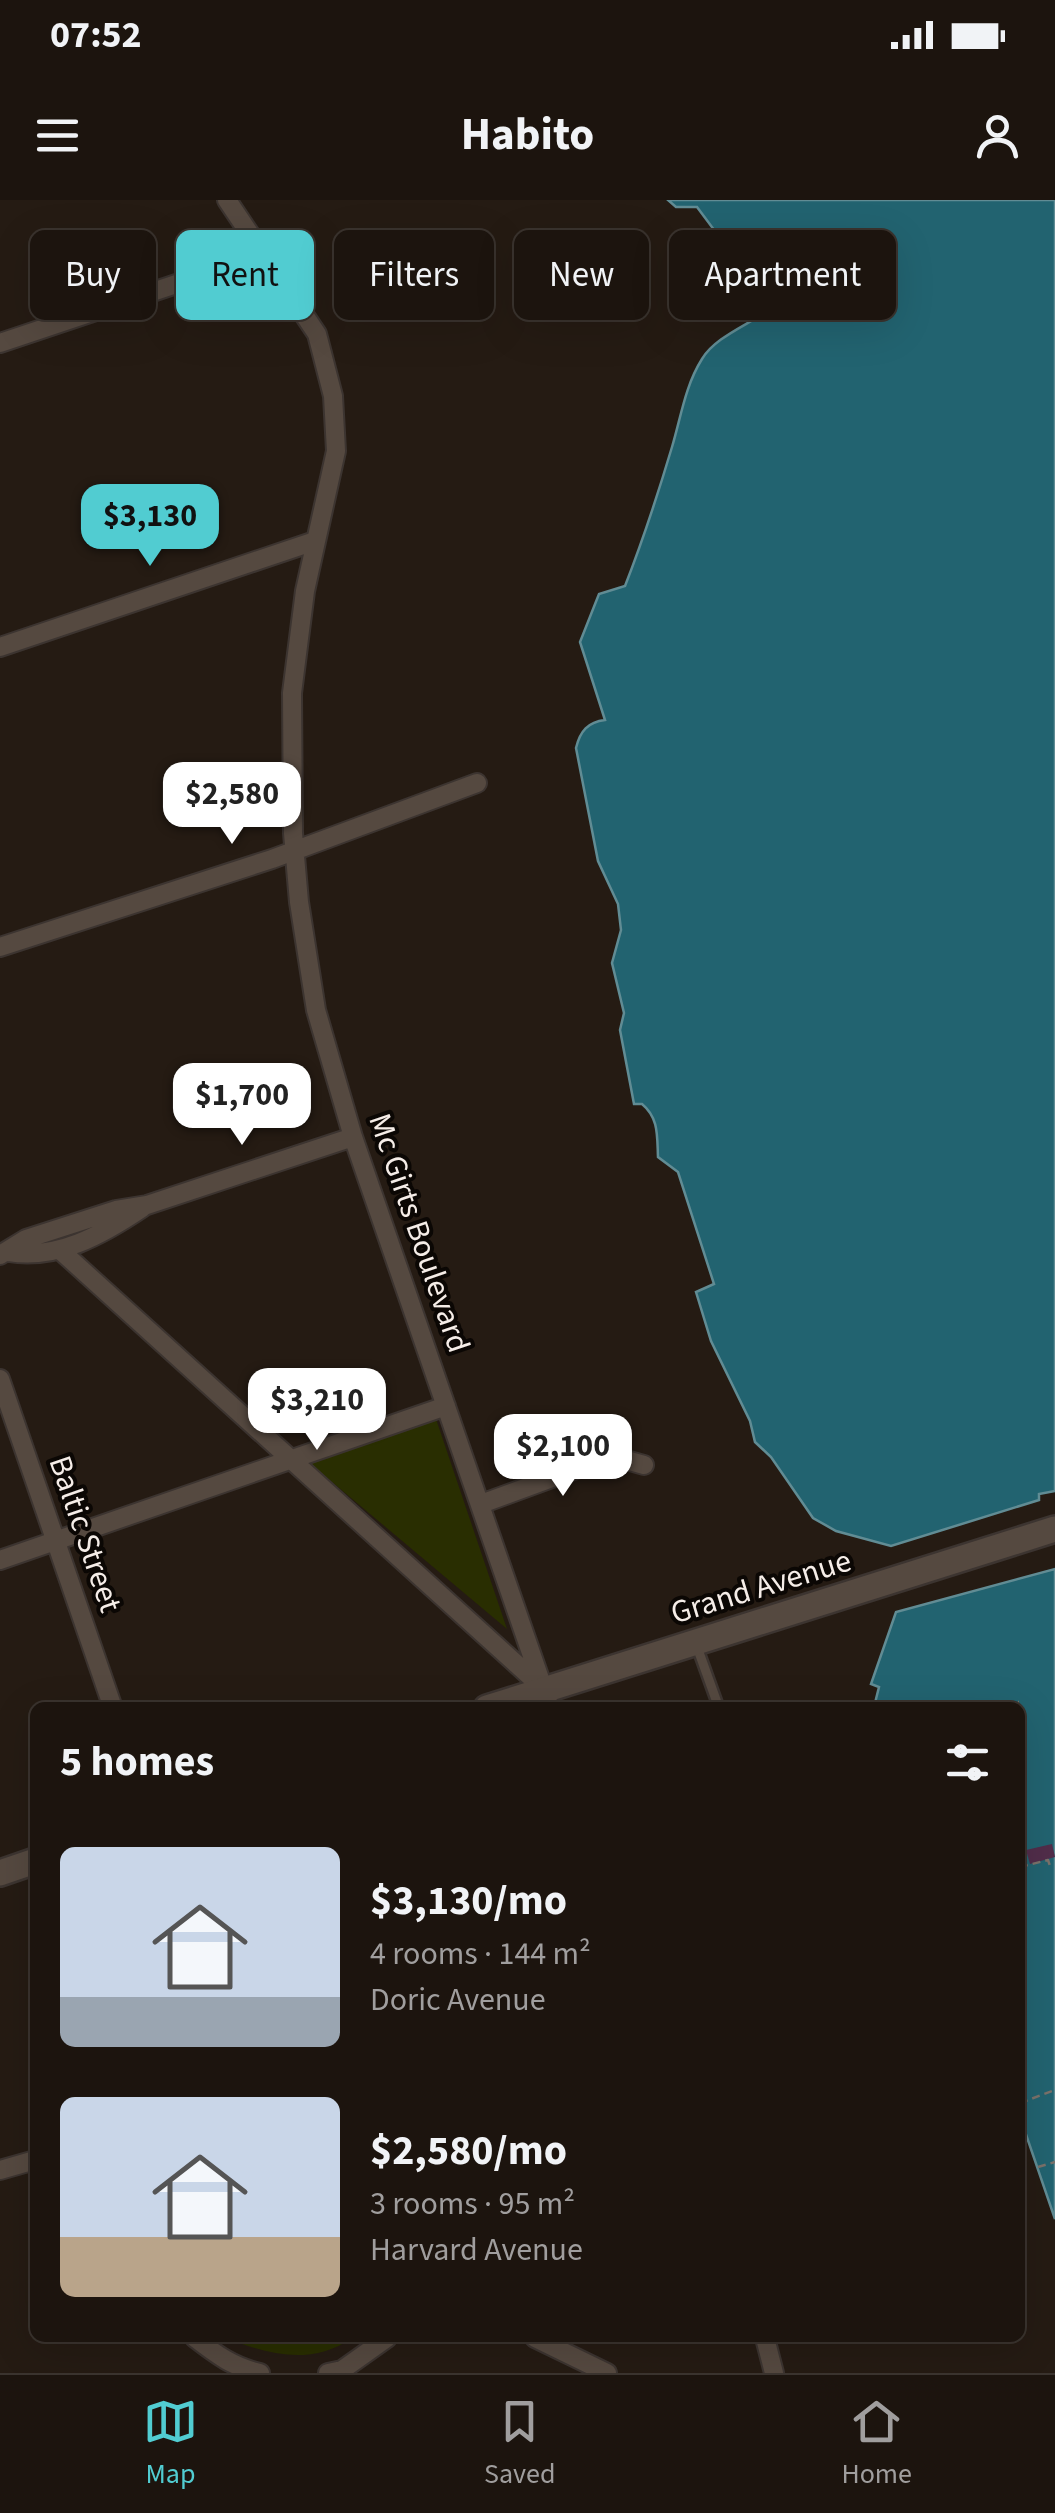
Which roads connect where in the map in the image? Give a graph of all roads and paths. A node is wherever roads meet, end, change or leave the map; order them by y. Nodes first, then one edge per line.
1 (226, 200) edge
2 (247, 230) edge
3 (176, 284) edge
4 (308, 320) edge
5 (0, 343) edge
6 (315, 541) junction
7 (0, 646) edge
8 (477, 783) dead end
9 (295, 850) junction
10 (0, 947) edge
11 (353, 1137) junction
12 (147, 1205) junction
13 (60, 1250) junction
14 (4, 1253) edge
15 (0, 1379) edge
16 (446, 1406) junction
17 (289, 1459) junction
18 (644, 1465) dead end
19 (481, 1504) junction
20 (1055, 1529) edge
21 (55, 1540) junction
22 (0, 1560) edge
23 (695, 1642) junction
24 (544, 1701) edge
25 (111, 1702) edge
26 (717, 1702) edge
27 (875, 1702) dead end
28 (1019, 1702) dead end
29 (30, 1863) edge
30 (1025, 1866) edge
31 (1051, 1869) dead end
32 (0, 1873) edge
33 (1055, 2090) edge
34 (1025, 2100) edge
35 (30, 2161) edge
36 (1055, 2162) edge
37 (1038, 2168) dead end
38 (0, 2170) edge
39 (198, 2342) edge
40 (381, 2342) edge
41 (543, 2342) edge
42 (766, 2342) edge
43 (218, 2366) edge
44 (337, 2372) edge
45 (260, 2373) edge
46 (607, 2373) edge
47 (774, 2373) edge

1 - 2 street, Mc Girts Boulevard
3 - 5 street
4 - 6 street, Mc Girts Boulevard
6 - 7 street
6 - 9 street, Mc Girts Boulevard
8 - 9 street
9 - 10 street
9 - 11 street, Mc Girts Boulevard
11 - 12 street
11 - 16 street, Mc Girts Boulevard
12 - 13 street
12 - 14 street
13 - 14 street
13 - 17 street
15 - 21 street, Baltic Street
16 - 17 street
16 - 19 street, Mc Girts Boulevard
17 - 21 street
17 - 24 street
18 - 19 street
19 - 24 street, Mc Girts Boulevard
20 - 23 main road, Grand Avenue
21 - 22 street
21 - 25 street, Baltic Street
23 - 24 main road, Grand Avenue
23 - 26 lane
27 - 28 path
29 - 32 main road
30 - 31 path
33 - 34 path
35 - 38 street
36 - 37 path
39 - 43 street
40 - 44 street
41 - 46 street
42 - 47 street
43 - 45 street

